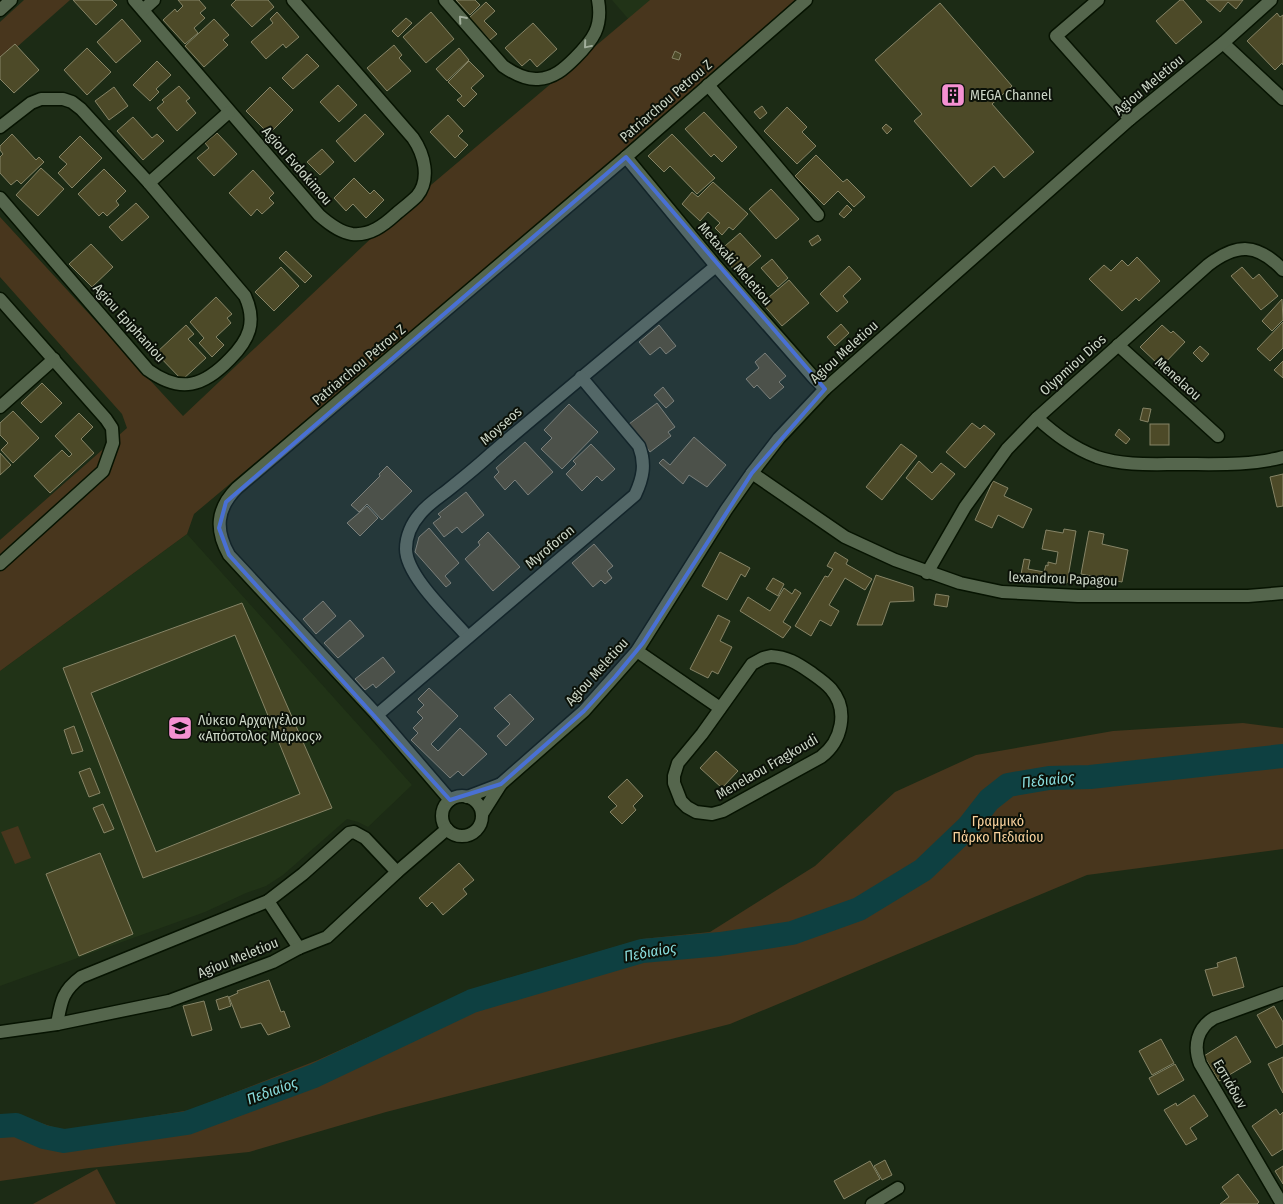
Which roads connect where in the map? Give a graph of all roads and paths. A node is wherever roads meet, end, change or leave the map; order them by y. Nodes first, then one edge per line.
1 (11, 0) edge
2 (154, 0) edge
3 (293, 0) edge
4 (445, 0) edge
5 (598, 0) edge
6 (806, 0) edge
7 (1098, 0) edge
8 (1271, 0) edge
9 (138, 5) edge
10 (0, 10) edge
11 (1223, 43) junction
12 (708, 85) junction
13 (1283, 99) edge
14 (229, 112) junction
15 (1130, 119) junction
16 (0, 127) edge
17 (626, 157) junction
18 (149, 183) junction
19 (0, 198) edge
20 (818, 215) dead end
21 (716, 266) junction
22 (1283, 270) edge
23 (0, 299) edge
24 (1118, 345) junction
25 (54, 359) junction
26 (580, 377) junction
27 (825, 389) junction
28 (0, 407) edge
29 (1037, 418) junction
30 (1218, 436) dead end
31 (1283, 457) edge
32 (752, 473) junction
33 (0, 564) edge
34 (927, 573) junction
35 (1283, 593) edge
36 (468, 637) junction
37 (637, 651) junction
38 (720, 708) junction
39 (377, 715) junction
40 (501, 784) junction
41 (467, 797) junction
42 (450, 800) junction
43 (482, 814) junction
44 (446, 829) junction
45 (397, 872) junction
46 (268, 901) junction
47 (299, 948) junction
48 (1283, 993) edge
49 (57, 1024) junction
50 (0, 1032) edge
51 (898, 1188) dead end
52 (872, 1204) edge
53 (1282, 1204) edge

1 - 10 street
2 - 9 street
3 - 14 street, Agiou Evdokimou
5 -> 4 street
6 - 12 street, Patriarchou Petrou Z
7 - 15 street
8 - 11 street, Agiou Meletiou
9 - 14 street, Agiou Evdokimou
11 - 13 street
11 - 15 street, Agiou Meletiou
12 - 17 street, Patriarchou Petrou Z
12 - 20 street
14 - 18 street
15 - 27 street, Agiou Meletiou
16 - 18 street, Agiou Epiphaniou
17 - 21 street, Metaxaki Meletiou
17 - 39 street, Patriarchou Petrou Z
18 - 19 street, Agiou Epiphaniou
21 - 26 street, Moyseos
21 - 27 street, Metaxaki Meletiou
22 - 24 street, Olypmiou Dios
23 - 25 street
24 - 29 street, Olypmiou Dios
24 - 30 street, Menelaou
25 - 28 street
25 - 33 street
26 - 36 street, Moyseos
26 - 36 street, Myroforon
27 - 32 street, Agiou Meletiou
29 - 31 street
29 - 34 street, Olypmiou Dios
32 - 34 street, lexandrou Papagou
32 - 37 street, Agiou Meletiou
34 - 35 street, lexandrou Papagou
36 - 39 street, Myroforon
37 - 38 street
37 - 40 street, Agiou Meletiou
38 - 38 street, Menelaou Fragkoudi
39 - 42 street, Patriarchou Petrou Z
40 - 41 street, Agiou Meletiou
40 - 43 street, Agiou Meletiou
41 - 42 street
41 - 43 street
42 - 44 street
43 - 44 street
44 - 45 street, Agiou Meletiou
45 - 46 street
45 - 47 street, Agiou Meletiou
46 - 47 street
46 - 49 street
47 - 49 street, Agiou Meletiou
48 - 53 street, Εστιάδων
49 - 50 street, Agiou Meletiou
51 - 52 street

